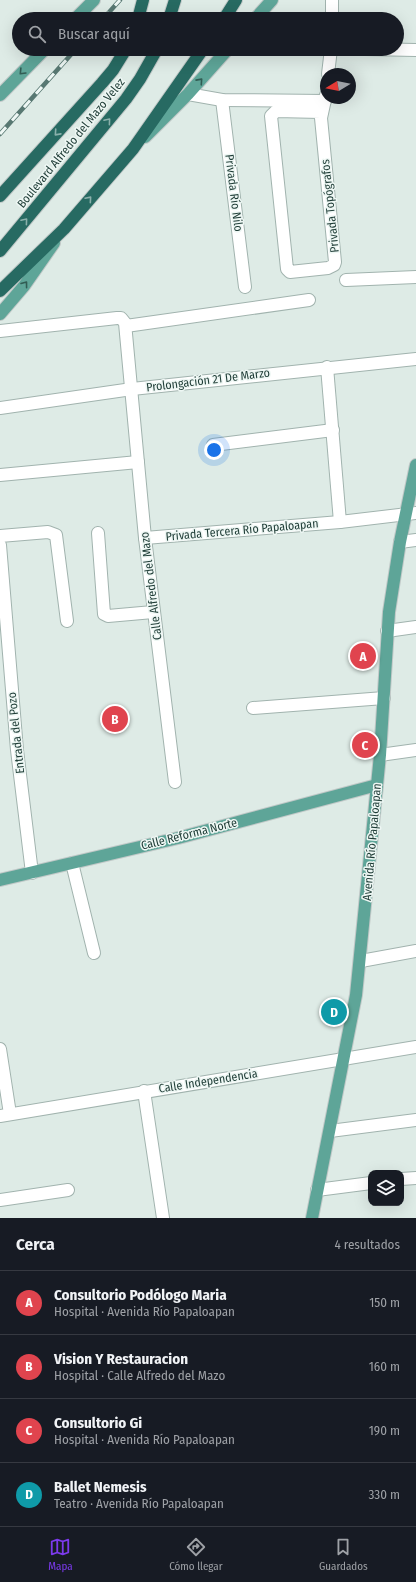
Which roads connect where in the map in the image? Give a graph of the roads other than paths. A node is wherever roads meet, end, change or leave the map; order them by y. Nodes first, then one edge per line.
1 (81, 0) edge
2 (94, 0) edge
3 (143, 0) edge
4 (175, 0) edge
5 (236, 0) edge
6 (272, 0) edge
7 (332, 0) edge
8 (73, 12) edge
9 (82, 12) edge
10 (140, 12) edge
11 (171, 12) edge
12 (228, 12) edge
13 (261, 12) edge
14 (332, 12) edge
15 (404, 50) edge
16 (416, 50) edge
17 (38, 56) edge
18 (121, 56) edge
19 (154, 56) edge
20 (198, 56) edge
21 (222, 56) edge
22 (330, 56) edge
23 (329, 68) edge
24 (188, 94) junction
25 (0, 95) edge
26 (222, 100) junction
27 (320, 103) edge
28 (324, 103) edge
29 (133, 149) junction
30 (0, 196) edge
31 (64, 229) junction
32 (0, 251) edge
33 (416, 277) edge
34 (346, 280) dead end
35 (245, 287) dead end
36 (0, 291) edge
37 (309, 300) dead end
38 (0, 314) edge
39 (124, 323) junction
40 (0, 331) edge
41 (416, 358) edge
42 (327, 367) junction
43 (132, 389) junction
44 (0, 408) edge
45 (333, 430) junction
46 (212, 445) dead end
47 (138, 462) junction
48 (416, 465) edge
49 (0, 475) edge
50 (411, 514) edge
51 (340, 522) junction
52 (98, 533) dead end
53 (0, 536) edge
54 (145, 538) junction
55 (416, 540) edge
56 (400, 542) junction
57 (0, 545) edge
58 (153, 612) junction
59 (68, 621) dead end
60 (416, 627) edge
61 (387, 631) junction
62 (3, 637) edge
63 (384, 698) junction
64 (253, 708) dead end
65 (416, 750) edge
66 (380, 755) junction
67 (175, 782) dead end
68 (377, 784) junction
69 (72, 863) junction
70 (32, 873) junction
71 (0, 880) edge
72 (416, 951) edge
73 (94, 953) dead end
74 (361, 961) junction
75 (416, 1047) edge
76 (0, 1050) edge
77 (344, 1059) junction
78 (144, 1091) junction
79 (5, 1115) edge
80 (416, 1120) edge
81 (330, 1131) junction
82 (416, 1178) edge
83 (404, 1179) edge
84 (368, 1183) edge
85 (68, 1190) dead end
86 (317, 1190) junction
87 (0, 1200) edge
88 (163, 1218) edge
89 (312, 1218) edge

1 - 8 main road
2 - 9 main road
3 - 10 highway
4 - 11 highway
5 - 12 highway
6 - 13 main road
7 - 14 street
15 - 16 street
17 -> 25 main road
18 -> 30 highway
32 -> 19 highway, Boulevard Alfredo del Mazo Velez
20 - 29 highway
24 -> 21 main road
22 - 23 street
24 - 26 street
24 - 29 main road
26 - 27 street
26 - 35 street, Privada Río Nilo
28 - 28 street, Privada Topógrafos
31 -> 29 highway
31 - 36 highway
38 -> 31 main road
33 - 34 street
37 - 39 street
39 - 40 street
39 - 43 street, Calle Alfredo del Mazo
41 - 42 street, Prolongación 21 De Marzo
42 - 43 street, Prolongación 21 De Marzo
42 - 45 street
43 - 44 street, Prolongación 21 De Marzo
43 - 47 street, Calle Alfredo del Mazo
45 - 46 street
45 - 51 street
47 - 49 street
47 - 54 street, Calle Alfredo del Mazo
48 - 50 main road, Avenida Río Papaloapan
50 - 51 street, Privada Tercera Río Papaloapan
50 - 56 main road, Avenida Río Papaloapan
51 - 54 street, Privada Tercera Río Papaloapan
52 - 58 street
53 - 59 street
54 - 58 street, Calle Alfredo del Mazo
55 - 56 street
56 - 61 main road, Avenida Río Papaloapan
57 - 62 street, Entrada del Pozo
58 - 67 street, Calle Alfredo del Mazo
60 - 61 street
61 - 63 main road, Avenida Río Papaloapan
62 - 70 street, Entrada del Pozo
63 - 64 street
63 - 66 main road, Avenida Río Papaloapan
65 - 66 street
66 - 68 main road, Avenida Río Papaloapan
68 - 69 main road, Calle Reforma Norte
68 - 74 main road, Avenida Río Papaloapan
69 - 70 main road, Calle Reforma Norte
69 - 73 street
70 - 71 main road, Calle Reforma Norte
72 - 74 street
74 - 77 main road, Avenida Río Papaloapan
75 - 77 street, Calle Independencia
76 - 79 street
77 - 78 street, Calle Independencia
77 - 81 main road, Avenida Río Papaloapan
78 - 79 street, Calle Independencia
78 - 88 street
80 - 81 street
81 - 86 main road, Avenida Río Papaloapan
82 - 83 street
84 - 86 street
85 - 87 street
86 - 89 main road, Avenida Río Papaloapan

